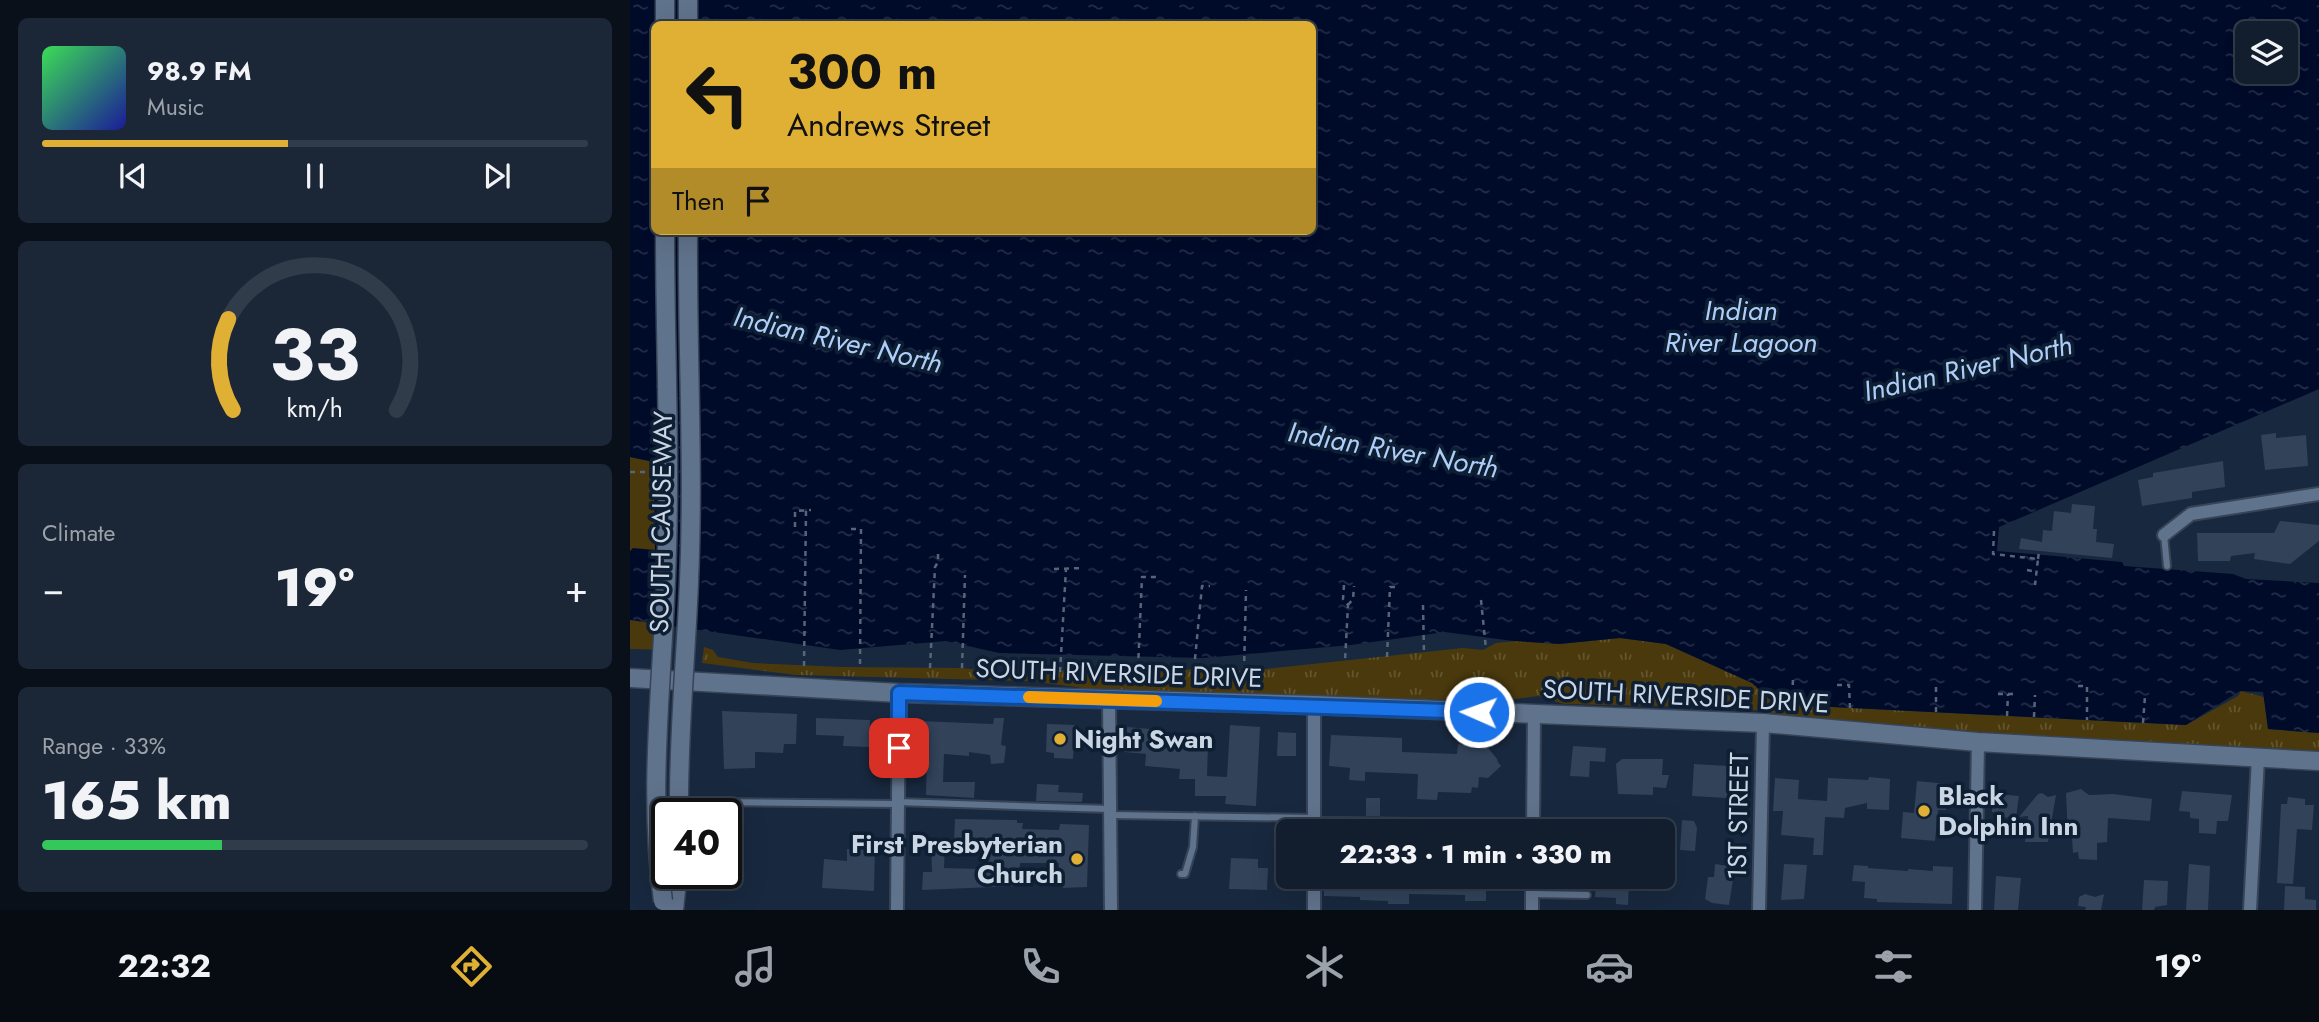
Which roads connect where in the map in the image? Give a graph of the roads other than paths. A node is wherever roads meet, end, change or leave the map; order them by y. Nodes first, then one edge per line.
1 (665, 0) edge
2 (688, 0) edge
3 (665, 21) edge
4 (688, 21) edge
5 (665, 235) edge
6 (688, 235) edge
7 (2319, 494) edge
8 (2164, 535) joint
9 (2167, 566) dead end
10 (630, 678) edge
11 (899, 693) junction
12 (1109, 699) junction
13 (1314, 705) junction
14 (1534, 714) junction
15 (1763, 723) junction
16 (1978, 742) junction
17 (2258, 758) junction
18 (2319, 761) edge
19 (679, 798) edge
20 (742, 802) edge
21 (898, 803) junction
22 (1110, 812) junction
23 (1195, 816) junction
24 (1314, 819) edge
25 (1533, 819) edge
26 (1276, 821) edge
27 (1181, 874) dead end
28 (676, 889) edge
29 (1314, 889) edge
30 (1532, 889) edge
31 (1532, 894) junction
32 (1587, 895) dead end
33 (664, 910) edge
34 (674, 910) edge
35 (897, 910) edge
36 (1111, 910) edge
37 (1314, 910) edge
38 (1532, 910) edge
39 (1759, 910) edge
40 (1975, 910) edge
41 (2250, 910) edge

1 - 3 street
2 - 4 street
5 - 33 street, SOUTH CAUSEWAY, bridge
6 - 19 street, SOUTH CAUSEWAY, bridge
7 - 8 street
8 - 9 lane
10 - 11 street, SOUTH RIVERSIDE DRIVE
11 - 12 street, SOUTH RIVERSIDE DRIVE
11 - 21 street
12 - 13 street, SOUTH RIVERSIDE DRIVE
12 - 22 street
13 - 14 street, SOUTH RIVERSIDE DRIVE
13 - 24 street
14 - 15 street, SOUTH RIVERSIDE DRIVE
14 - 25 street
15 - 16 street, SOUTH RIVERSIDE DRIVE
15 - 39 street, 1ST STREET
16 - 17 street, SOUTH RIVERSIDE DRIVE
16 - 40 street
17 - 18 street, SOUTH RIVERSIDE DRIVE
17 - 41 street
20 - 21 lane
21 - 22 lane
21 - 35 street
22 - 23 lane
22 - 36 street
23 - 26 lane
23 - 27 lane
28 - 34 street
29 - 37 street
30 - 31 street
31 - 32 lane
31 - 38 street

